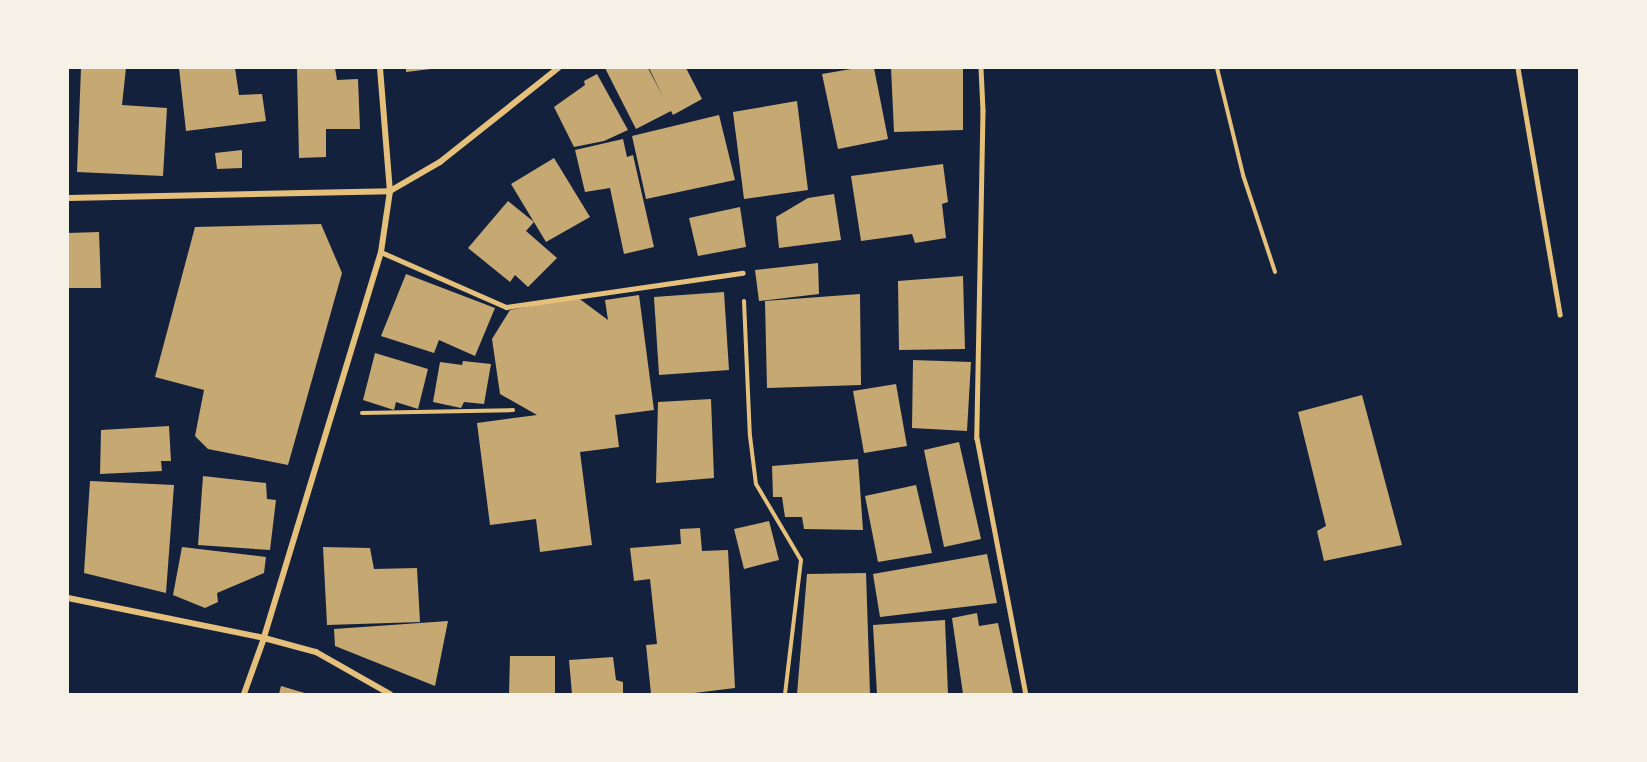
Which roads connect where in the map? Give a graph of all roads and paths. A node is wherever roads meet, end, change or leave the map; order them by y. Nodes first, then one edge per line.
1 (380, 68) edge
2 (558, 68) edge
3 (981, 68) edge
4 (1217, 68) edge
5 (1518, 68) edge
6 (390, 190) junction
7 (68, 198) edge
8 (381, 252) junction
9 (1275, 272) dead end
10 (743, 273) joint
11 (1560, 314) dead end
12 (513, 410) dead end
13 (332, 414) junction
14 (68, 598) edge
15 (264, 638) junction
16 (244, 694) edge
17 (390, 694) edge
18 (785, 694) edge
19 (1026, 694) edge

1 - 6 street
2 - 6 street
3 - 19 lane
4 - 9 path
5 - 11 lane
6 - 7 street
6 - 8 street
8 - 10 lane
8 - 13 street
10 - 18 path
12 - 13 path
13 - 15 street
14 - 15 street
15 - 16 street
15 - 17 street

